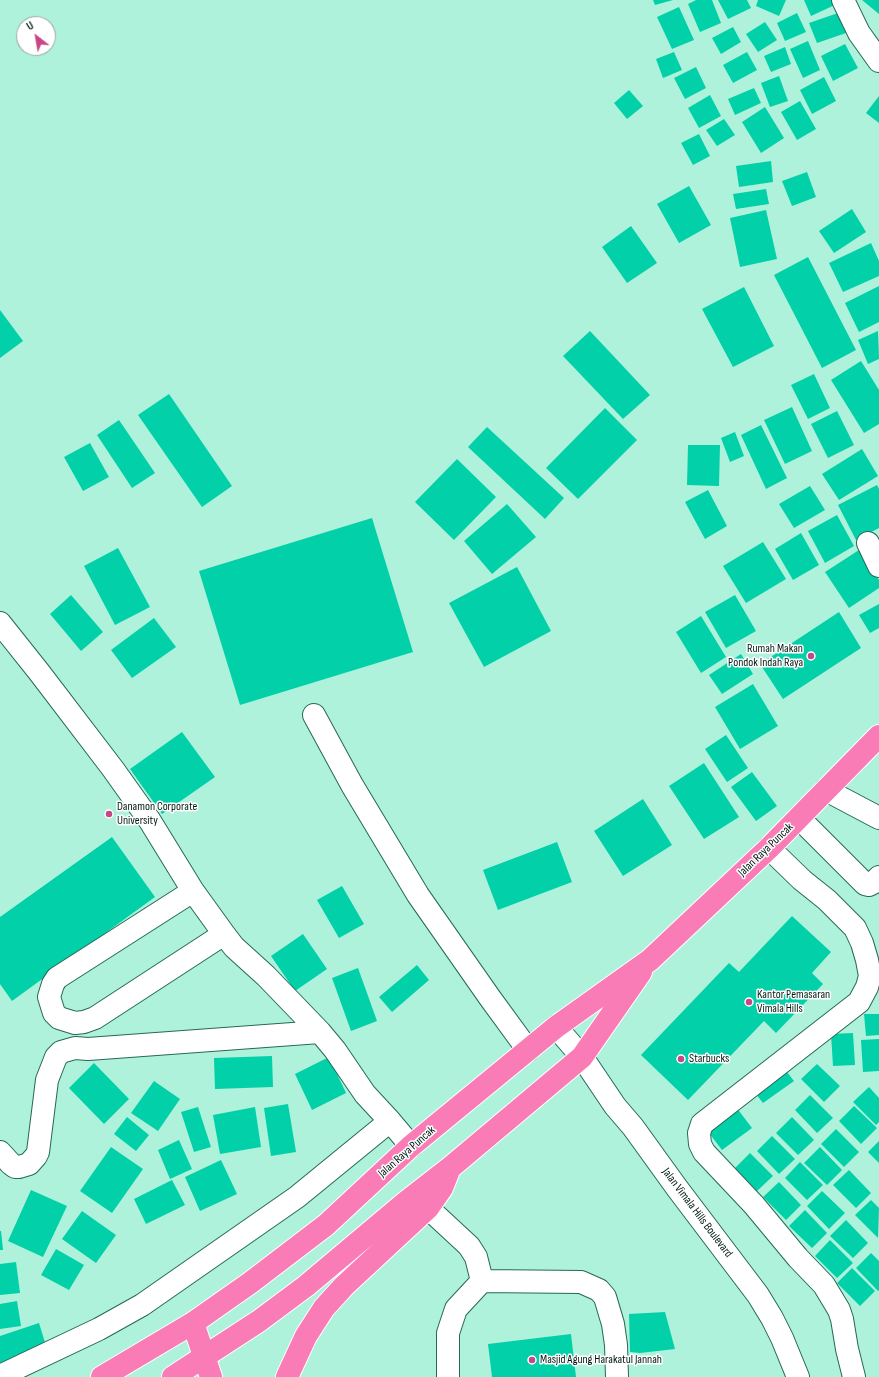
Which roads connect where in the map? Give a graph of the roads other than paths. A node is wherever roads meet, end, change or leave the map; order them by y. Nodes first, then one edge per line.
1 (843, 0) edge
2 (879, 61) edge
3 (868, 543) dead end
4 (879, 566) edge
5 (0, 623) edge
6 (314, 715) dead end
7 (875, 748) edge
8 (826, 790) junction
9 (799, 818) junction
10 (879, 818) edge
11 (769, 848) junction
12 (879, 877) edge
13 (193, 891) junction
14 (224, 934) junction
15 (650, 960) junction
16 (556, 1027) junction
17 (320, 1032) junction
18 (528, 1050) junction
19 (582, 1057) junction
20 (390, 1121) junction
21 (411, 1146) junction
22 (0, 1152) edge
23 (451, 1167) junction
24 (428, 1208) junction
25 (482, 1281) junction
26 (194, 1323) junction
27 (208, 1367) edge
28 (0, 1376) edge
29 (102, 1377) edge
30 (173, 1377) edge
31 (287, 1377) edge
32 (448, 1377) edge
33 (616, 1377) edge
34 (798, 1377) edge
35 (854, 1377) edge

1 - 2 street
3 - 4 street
5 - 13 street
6 - 18 street
7 - 8 highway, Jalan Raya Puncak
8 - 9 highway, Jalan Raya Puncak
8 - 10 street
9 - 11 highway, Jalan Raya Puncak
9 - 12 street
11 - 15 highway, Jalan Raya Puncak
11 - 35 street
13 - 14 street
13 - 14 street
14 - 17 street
15 - 16 highway, Jalan Raya Puncak
15 - 19 highway, Jalan Raya Puncak
16 - 18 highway, Jalan Raya Puncak
16 - 19 street, Jalan Vimala Hills Boulevard
17 - 20 street
17 - 22 street
18 - 21 highway, Jalan Raya Puncak
19 - 23 highway, Jalan Raya Puncak
19 - 34 street, Jalan Vimala Hills Boulevard
20 - 21 street
20 - 28 street
21 - 26 highway, Jalan Raya Puncak
23 - 24 highway
23 - 27 highway, Jalan Raya Puncak
24 - 25 street
24 - 31 highway
25 - 32 street
25 - 33 street
26 - 27 highway
26 - 29 highway, Jalan Raya Puncak
27 - 30 highway, Jalan Raya Puncak

